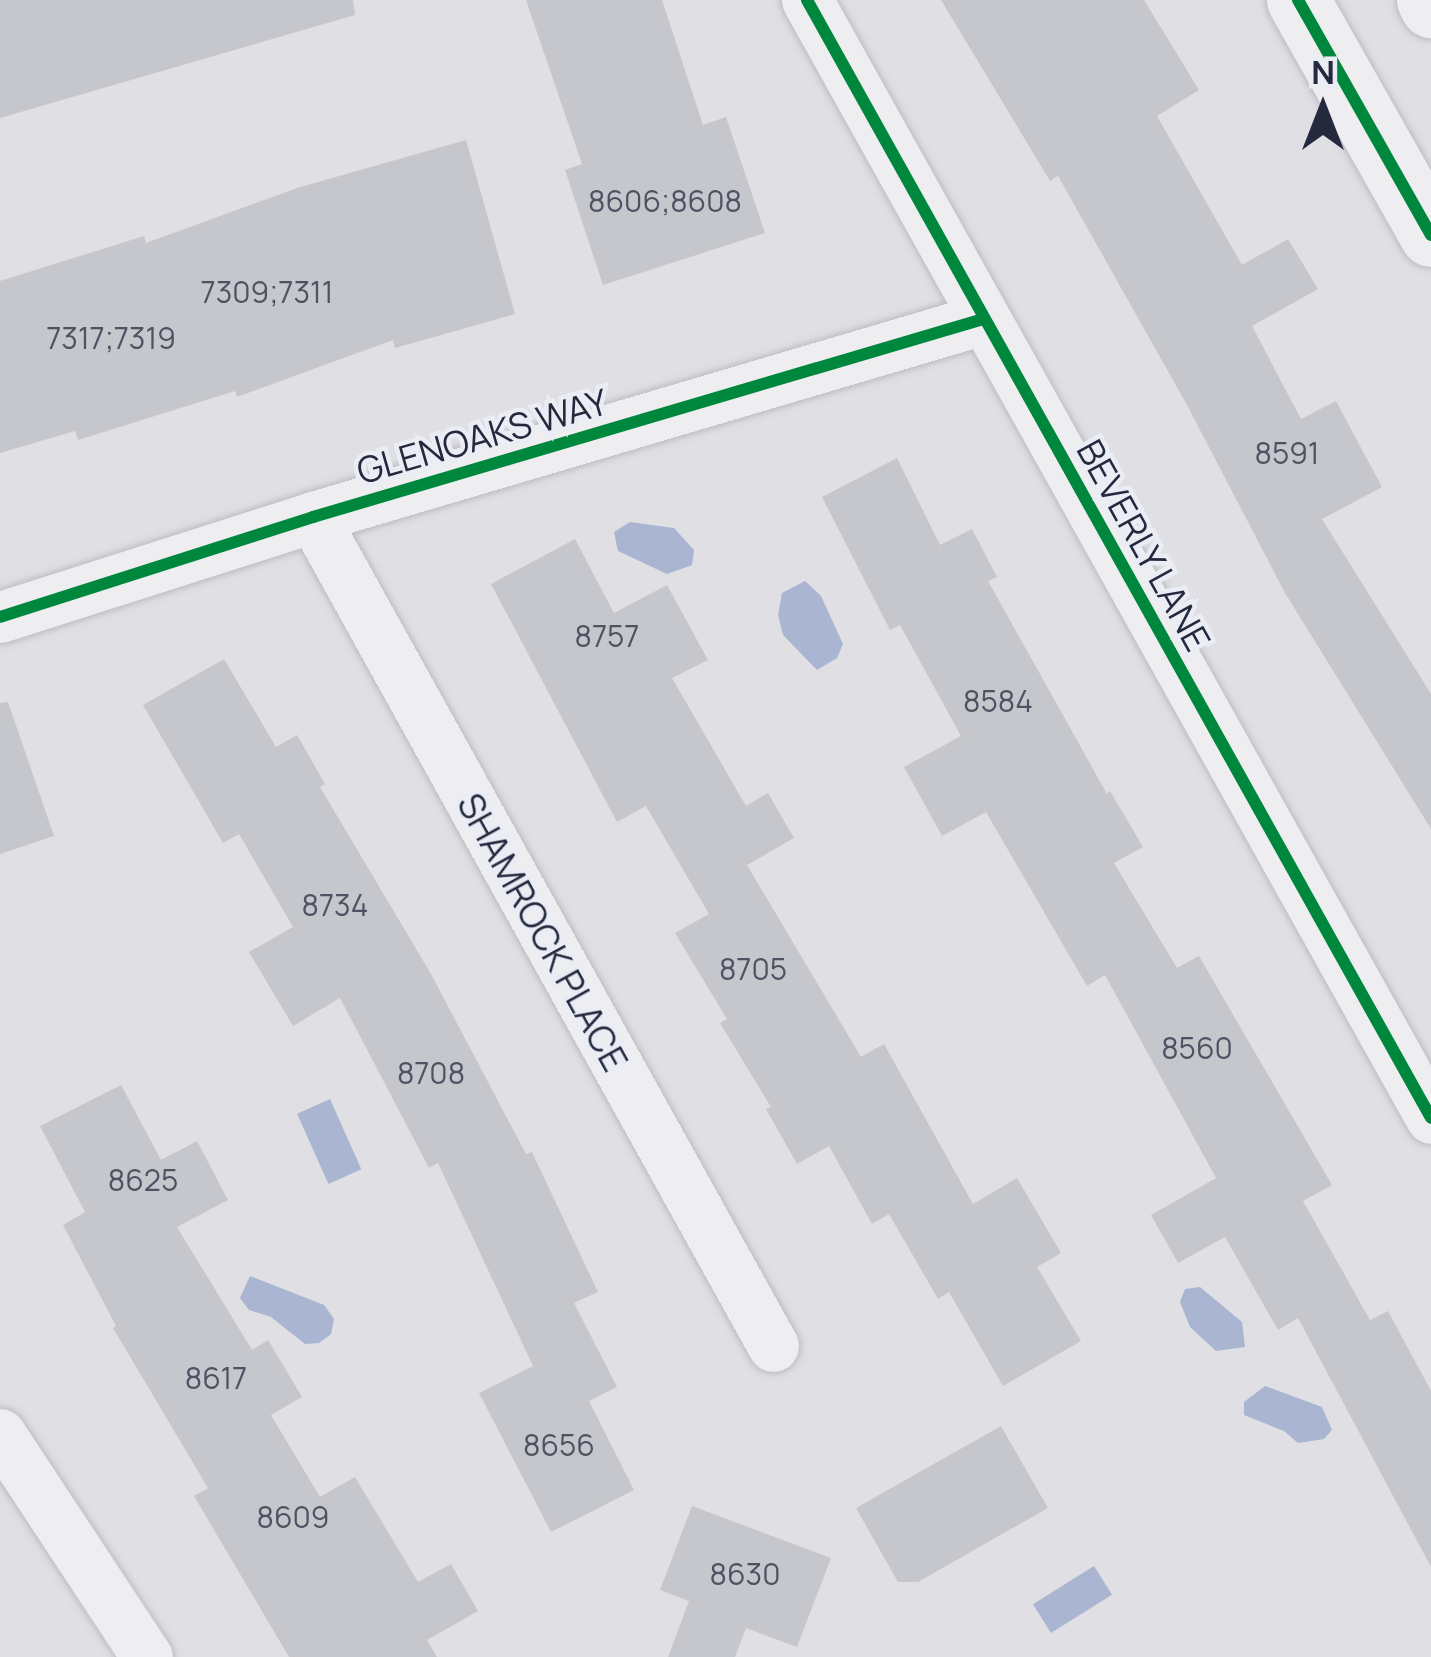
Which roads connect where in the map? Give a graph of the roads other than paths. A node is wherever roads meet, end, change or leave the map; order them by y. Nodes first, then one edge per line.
1 (807, 0) edge
2 (1298, 0) edge
3 (1431, 235) edge
4 (983, 319) junction
5 (313, 517) junction
6 (0, 617) edge
7 (1431, 1118) edge
8 (773, 1346) dead end
9 (0, 1434) edge
10 (147, 1657) edge

1 - 4 street, BEVERLY LANE
2 - 3 street
4 - 5 street, GLENOAKS WAY
4 - 7 street, BEVERLY LANE
5 - 6 street, GLENOAKS WAY
5 - 8 street, SHAMROCK PLACE
9 - 10 street

